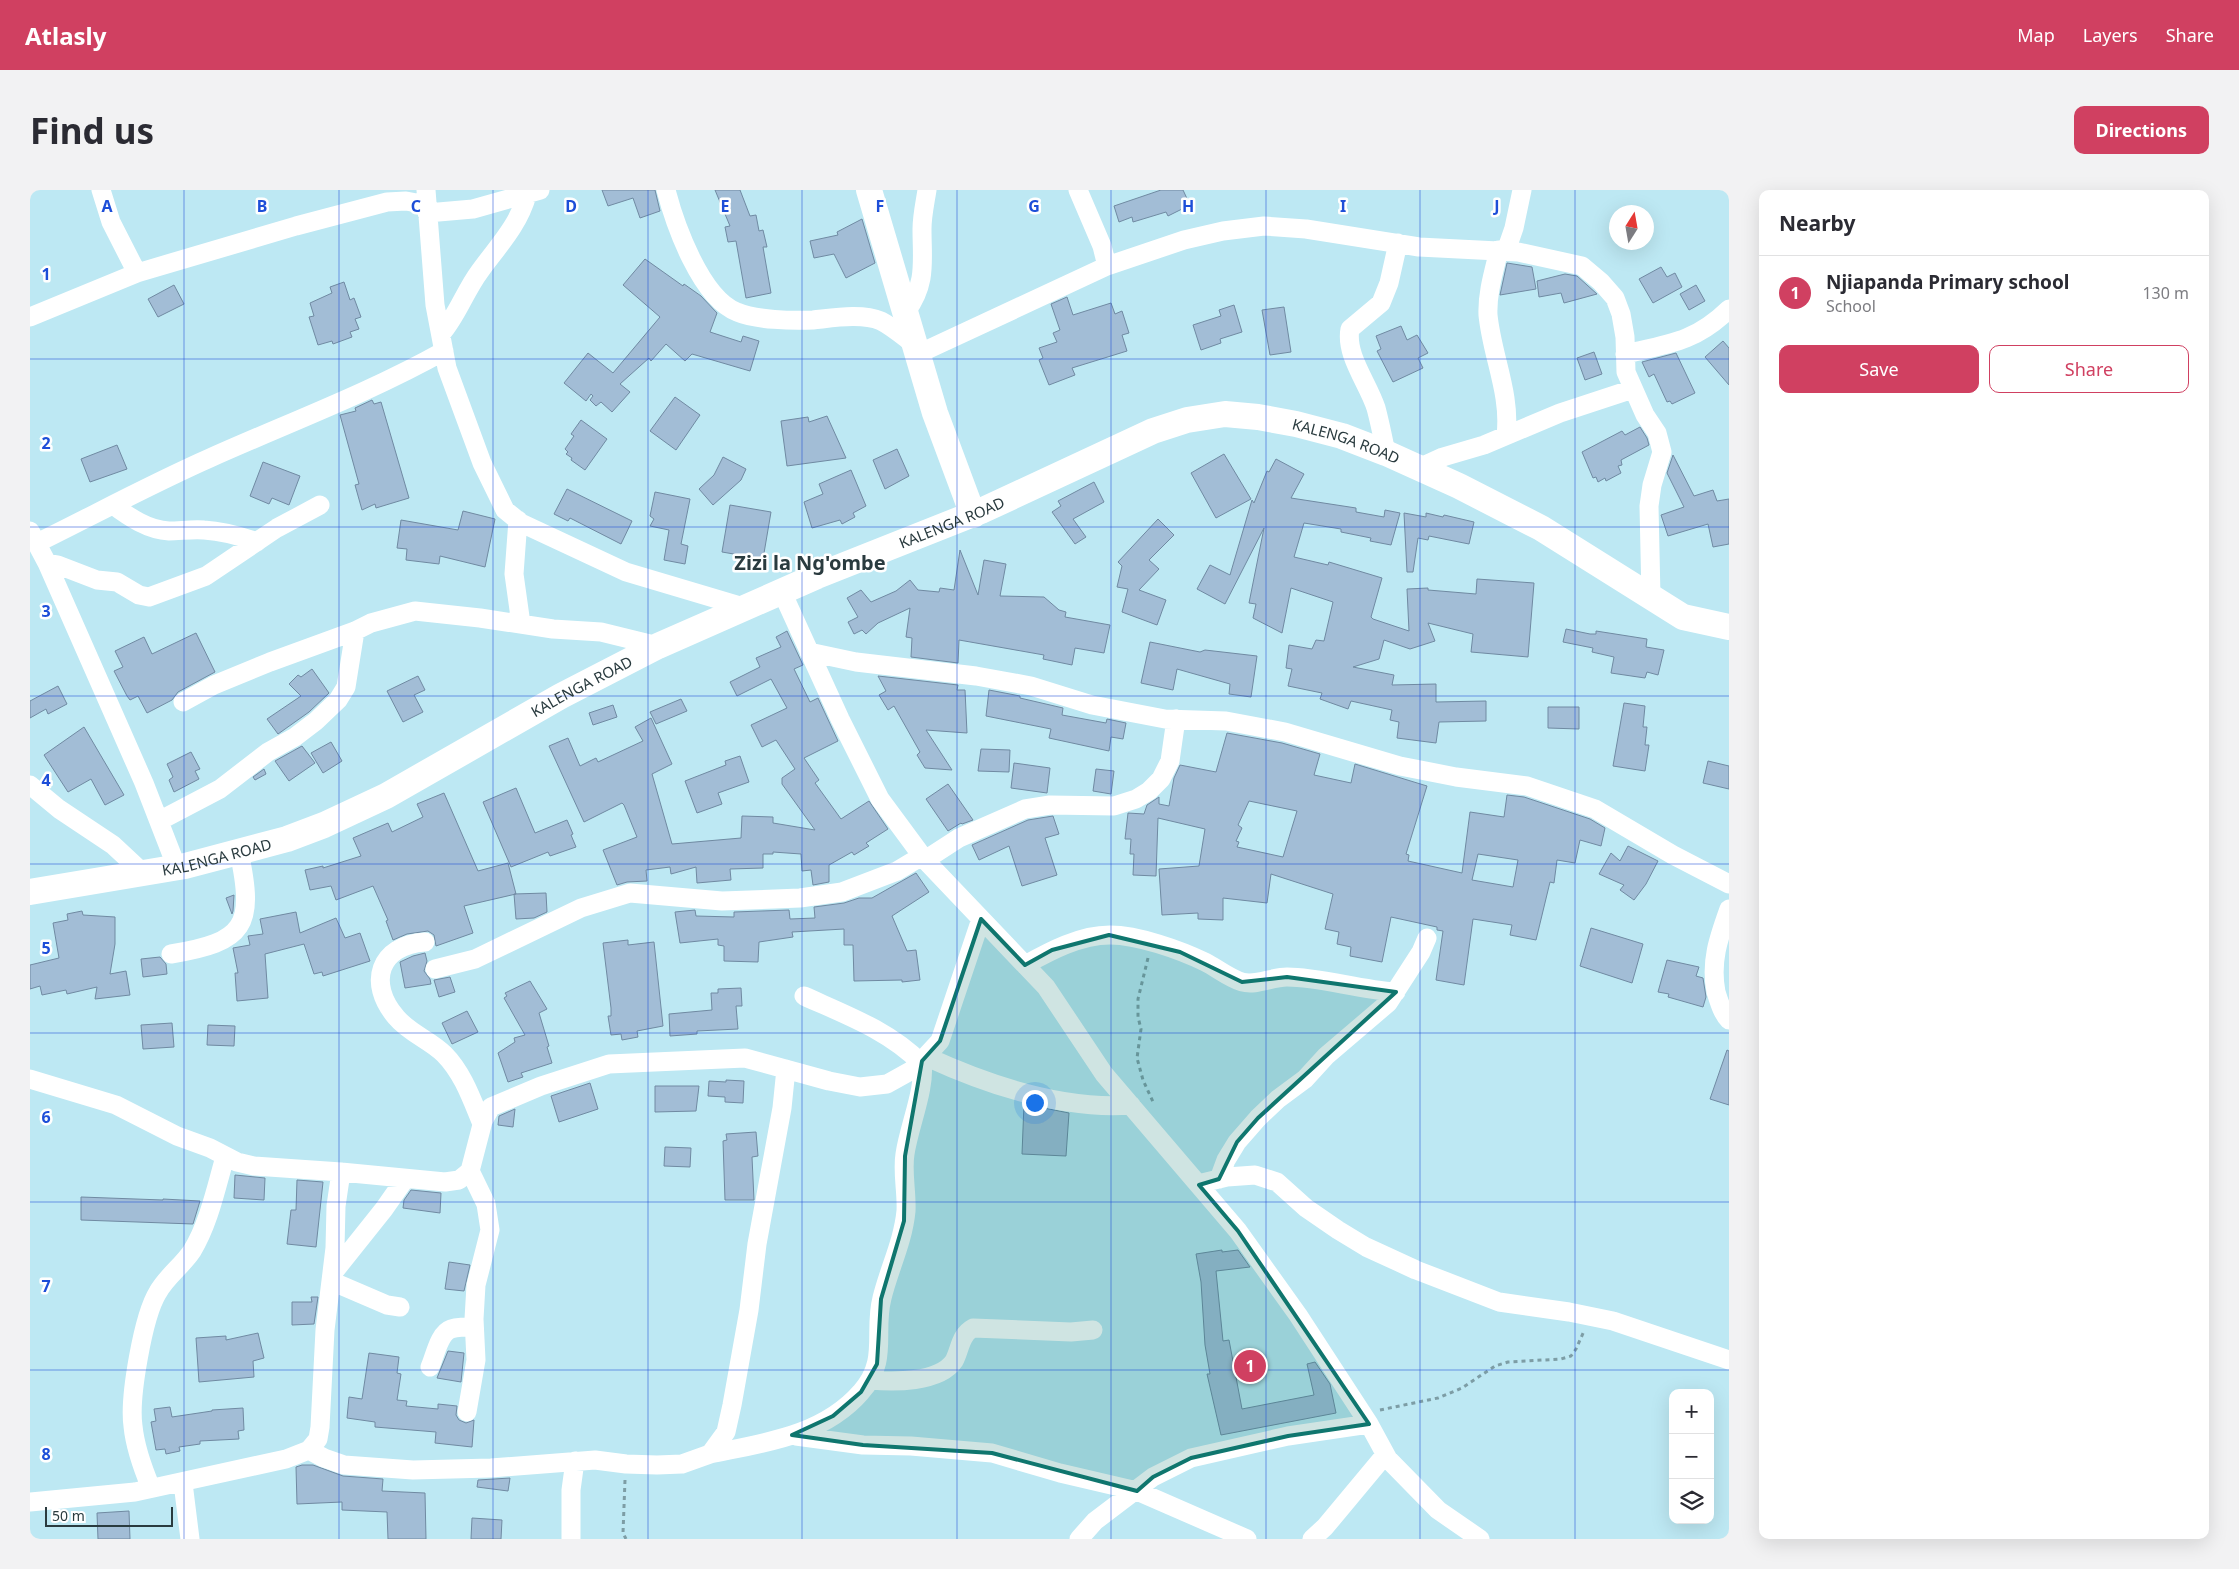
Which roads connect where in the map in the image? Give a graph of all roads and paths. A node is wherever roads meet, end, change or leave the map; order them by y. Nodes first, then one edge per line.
1 (100, 190) edge
2 (666, 190) edge
3 (927, 190) edge
4 (1078, 190) edge
5 (1522, 190) edge
6 (874, 192) edge
7 (534, 193) edge
8 (422, 200) edge
9 (1398, 244) junction
10 (1503, 251) junction
11 (1107, 266) junction
12 (137, 273) junction
13 (1729, 309) edge
14 (906, 312) junction
15 (30, 317) edge
16 (442, 342) junction
17 (917, 350) junction
18 (1626, 354) junction
19 (1632, 389) junction
20 (1506, 436) junction
21 (1386, 453) junction
22 (1419, 468) junction
23 (113, 505) junction
24 (320, 505) dead end
25 (973, 514) junction
26 (518, 520) junction
27 (33, 537) edge
28 (257, 542) junction
29 (47, 563) junction
30 (782, 592) junction
31 (1651, 597) junction
32 (747, 608) junction
33 (521, 624) junction
34 (1729, 627) edge
35 (355, 631) junction
36 (658, 646) junction
37 (809, 652) junction
38 (183, 702) dead end
39 (1176, 719) junction
40 (30, 785) edge
41 (159, 821) junction
42 (238, 852) junction
43 (924, 858) junction
44 (177, 868) junction
45 (143, 873) junction
46 (1729, 884) edge
47 (30, 892) edge
48 (1729, 909) edge
49 (981, 919) junction
50 (1427, 938) dead end
51 (425, 942) dead end
52 (1154, 944) junction
53 (171, 954) dead end
54 (1025, 965) junction
55 (435, 969) dead end
56 (1396, 992) junction
57 (804, 996) dead end
58 (1729, 1020) edge
59 (924, 1060) junction
60 (786, 1070) junction
61 (30, 1079) edge
62 (1130, 1105) junction
63 (482, 1124) junction
64 (1153, 1132) junction
65 (225, 1157) junction
66 (470, 1171) junction
67 (342, 1172) junction
68 (405, 1179) junction
69 (1219, 1179) junction
70 (1198, 1184) junction
71 (331, 1278) junction
72 (400, 1307) dead end
73 (1587, 1316) junction
74 (474, 1324) junction
75 (1093, 1330) dead end
76 (1729, 1360) edge
77 (430, 1367) dead end
78 (870, 1380) junction
79 (467, 1412) dead end
80 (1364, 1417) junction
81 (792, 1435) junction
82 (310, 1450) junction
83 (710, 1454) junction
84 (1385, 1455) junction
85 (575, 1461) junction
86 (626, 1464) junction
87 (183, 1482) junction
88 (151, 1488) junction
89 (1136, 1491) junction
90 (30, 1502) edge
91 (190, 1539) edge
92 (571, 1539) edge
93 (626, 1539) edge
94 (1079, 1539) edge
95 (1247, 1539) edge
96 (1312, 1539) edge
97 (1480, 1539) edge

1 - 12 street
2 - 17 street
3 - 14 street
4 - 11 street
5 - 10 street
6 - 14 main road
7 - 8 street
7 - 16 street
8 - 12 street
8 - 16 street
9 - 10 street
9 - 11 street
9 - 21 street
10 - 18 street
10 - 20 street
11 - 17 street
12 - 15 street
13 - 18 street
14 - 17 main road
16 - 23 street
16 - 26 street
17 - 25 main road
18 - 19 street
19 - 20 street
19 - 31 street
20 - 22 street
21 - 22 main road, KALENGA ROAD
21 - 25 main road, KALENGA ROAD
22 - 31 main road, KALENGA ROAD
23 - 27 street
23 - 28 street
24 - 28 street
25 - 30 main road, KALENGA ROAD
26 - 32 street
26 - 33 street
27 - 29 street
28 - 29 street
29 - 41 street
30 - 32 main road, KALENGA ROAD
30 - 37 street
31 - 34 main road, KALENGA ROAD
32 - 36 main road, KALENGA ROAD
33 - 35 street
33 - 36 street
35 - 38 street
35 - 41 street
36 - 42 main road, KALENGA ROAD
37 - 39 street
37 - 43 street
39 - 43 street
39 - 46 street
40 - 45 street
41 - 44 street
42 - 44 main road, KALENGA ROAD
42 - 53 street
43 - 49 street
43 - 55 street
44 - 45 main road, KALENGA ROAD
45 - 47 main road, KALENGA ROAD
48 - 58 street
49 - 54 street
49 - 59 street
50 - 56 street
51 - 63 street
52 - 54 street
52 - 56 street
52 - 64 path
54 - 62 street
56 - 69 street
57 - 59 street
59 - 60 street
59 - 62 street
59 - 78 street
60 - 63 street
60 - 83 street
61 - 65 street
62 - 64 street
63 - 66 street
64 - 70 street
65 - 67 street
65 - 88 street
66 - 68 street
66 - 74 street
67 - 68 street
67 - 71 street
68 - 71 street
69 - 70 street
69 - 73 street
70 - 80 street
71 - 72 street
71 - 82 street
73 - 76 street
73 - 80 path
74 - 77 street
74 - 79 street
75 - 78 street
78 - 81 street
80 - 84 street
80 - 89 street
81 - 83 street
81 - 89 street
82 - 85 street
82 - 87 street
83 - 86 street
84 - 96 street
84 - 97 street
85 - 86 street
85 - 92 street
86 - 93 path
87 - 88 street
87 - 91 street
88 - 90 street
89 - 94 street
89 - 95 street

